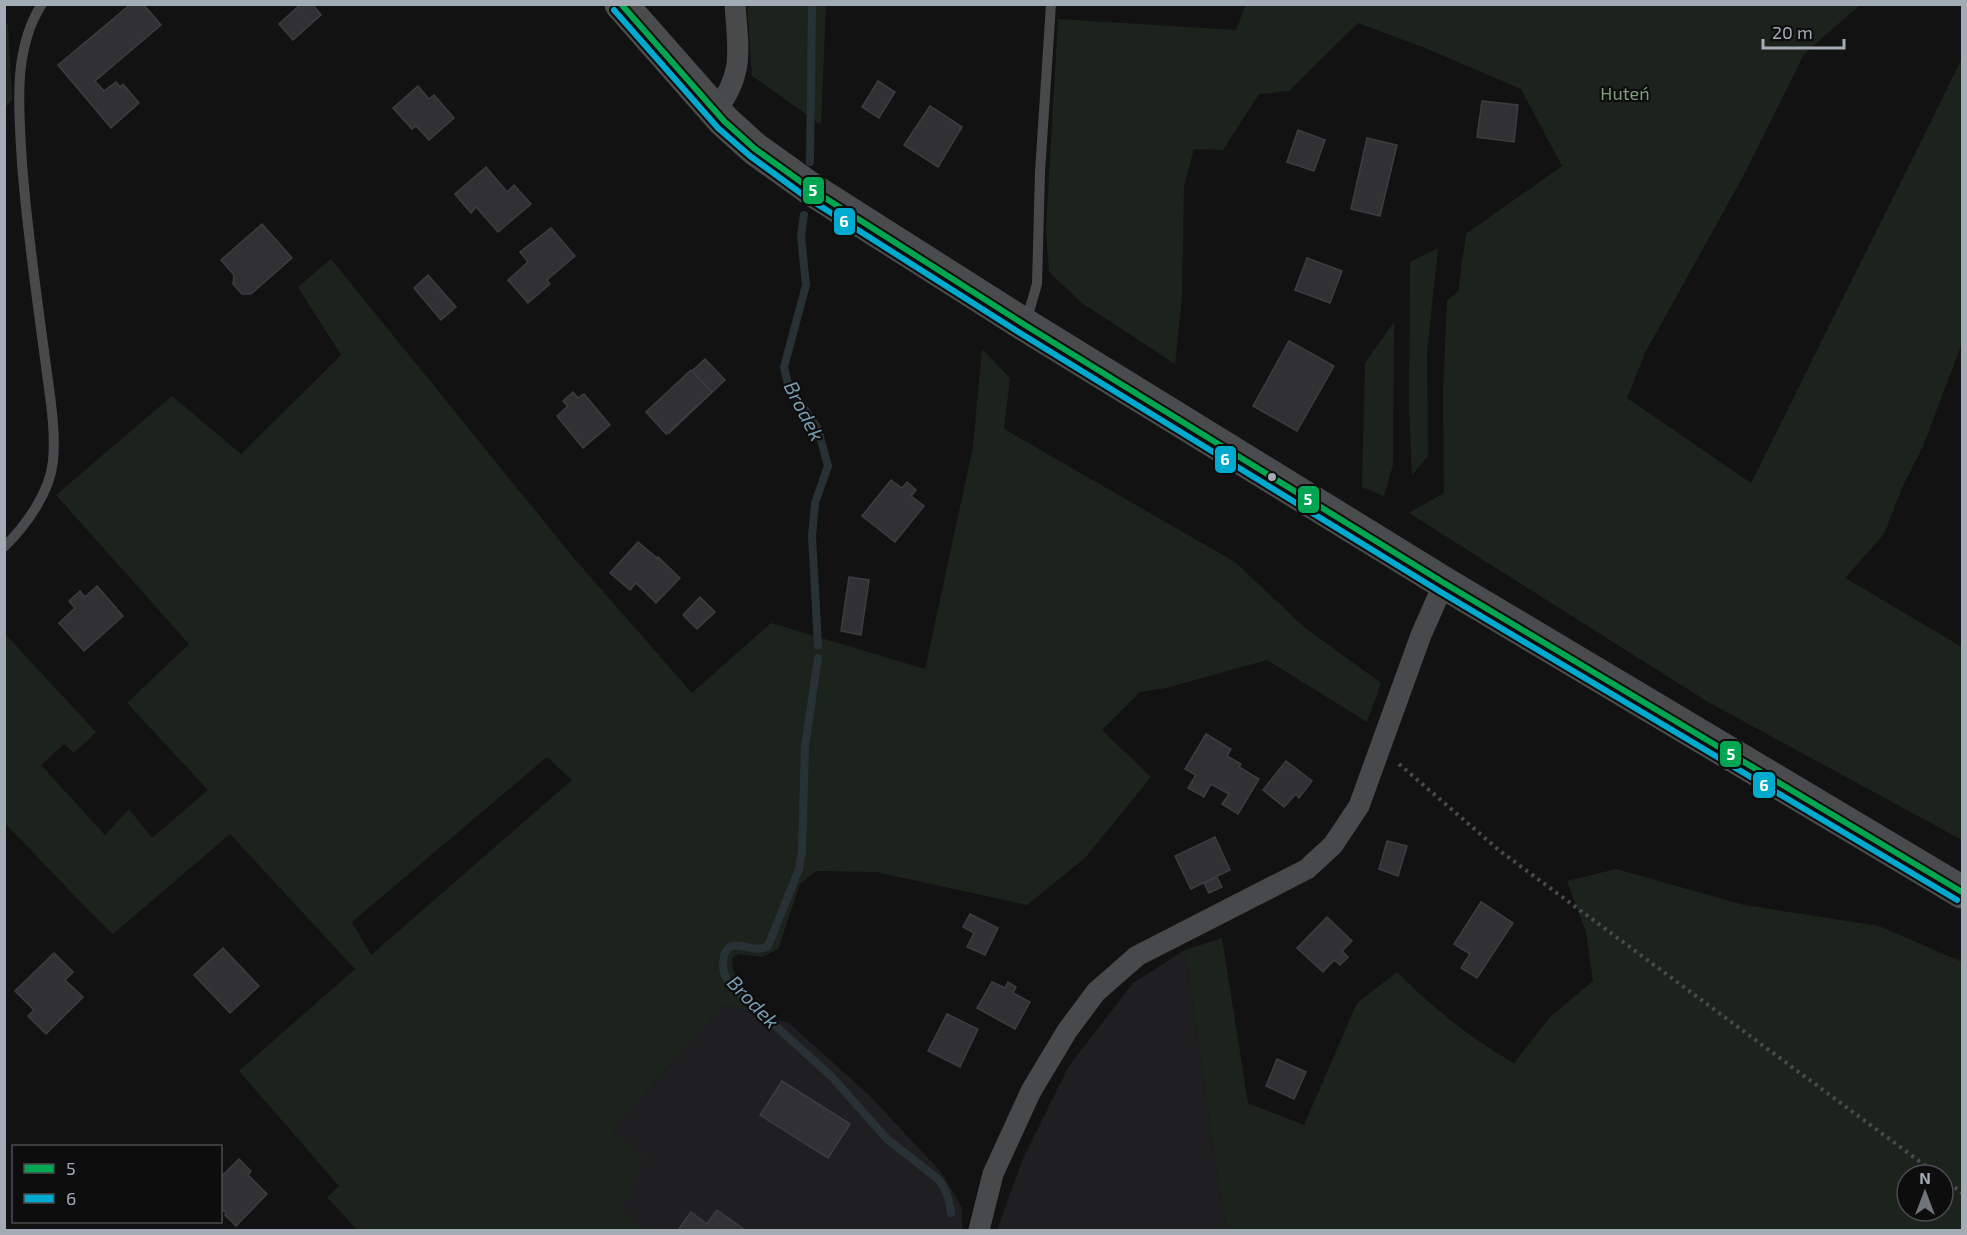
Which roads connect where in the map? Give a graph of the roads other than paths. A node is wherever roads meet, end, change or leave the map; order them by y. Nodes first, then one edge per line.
1 (42, 4) edge
2 (621, 4) edge
3 (735, 4) edge
4 (1051, 4) edge
5 (715, 112) junction
6 (1025, 325) junction
7 (4, 547) edge
8 (1444, 583) junction
9 (1962, 892) edge
10 (978, 1230) edge

1 - 7 lane
2 - 5 main road
3 - 5 street
4 - 6 lane
5 - 6 main road
6 - 8 main road
8 - 9 main road
8 - 10 street

